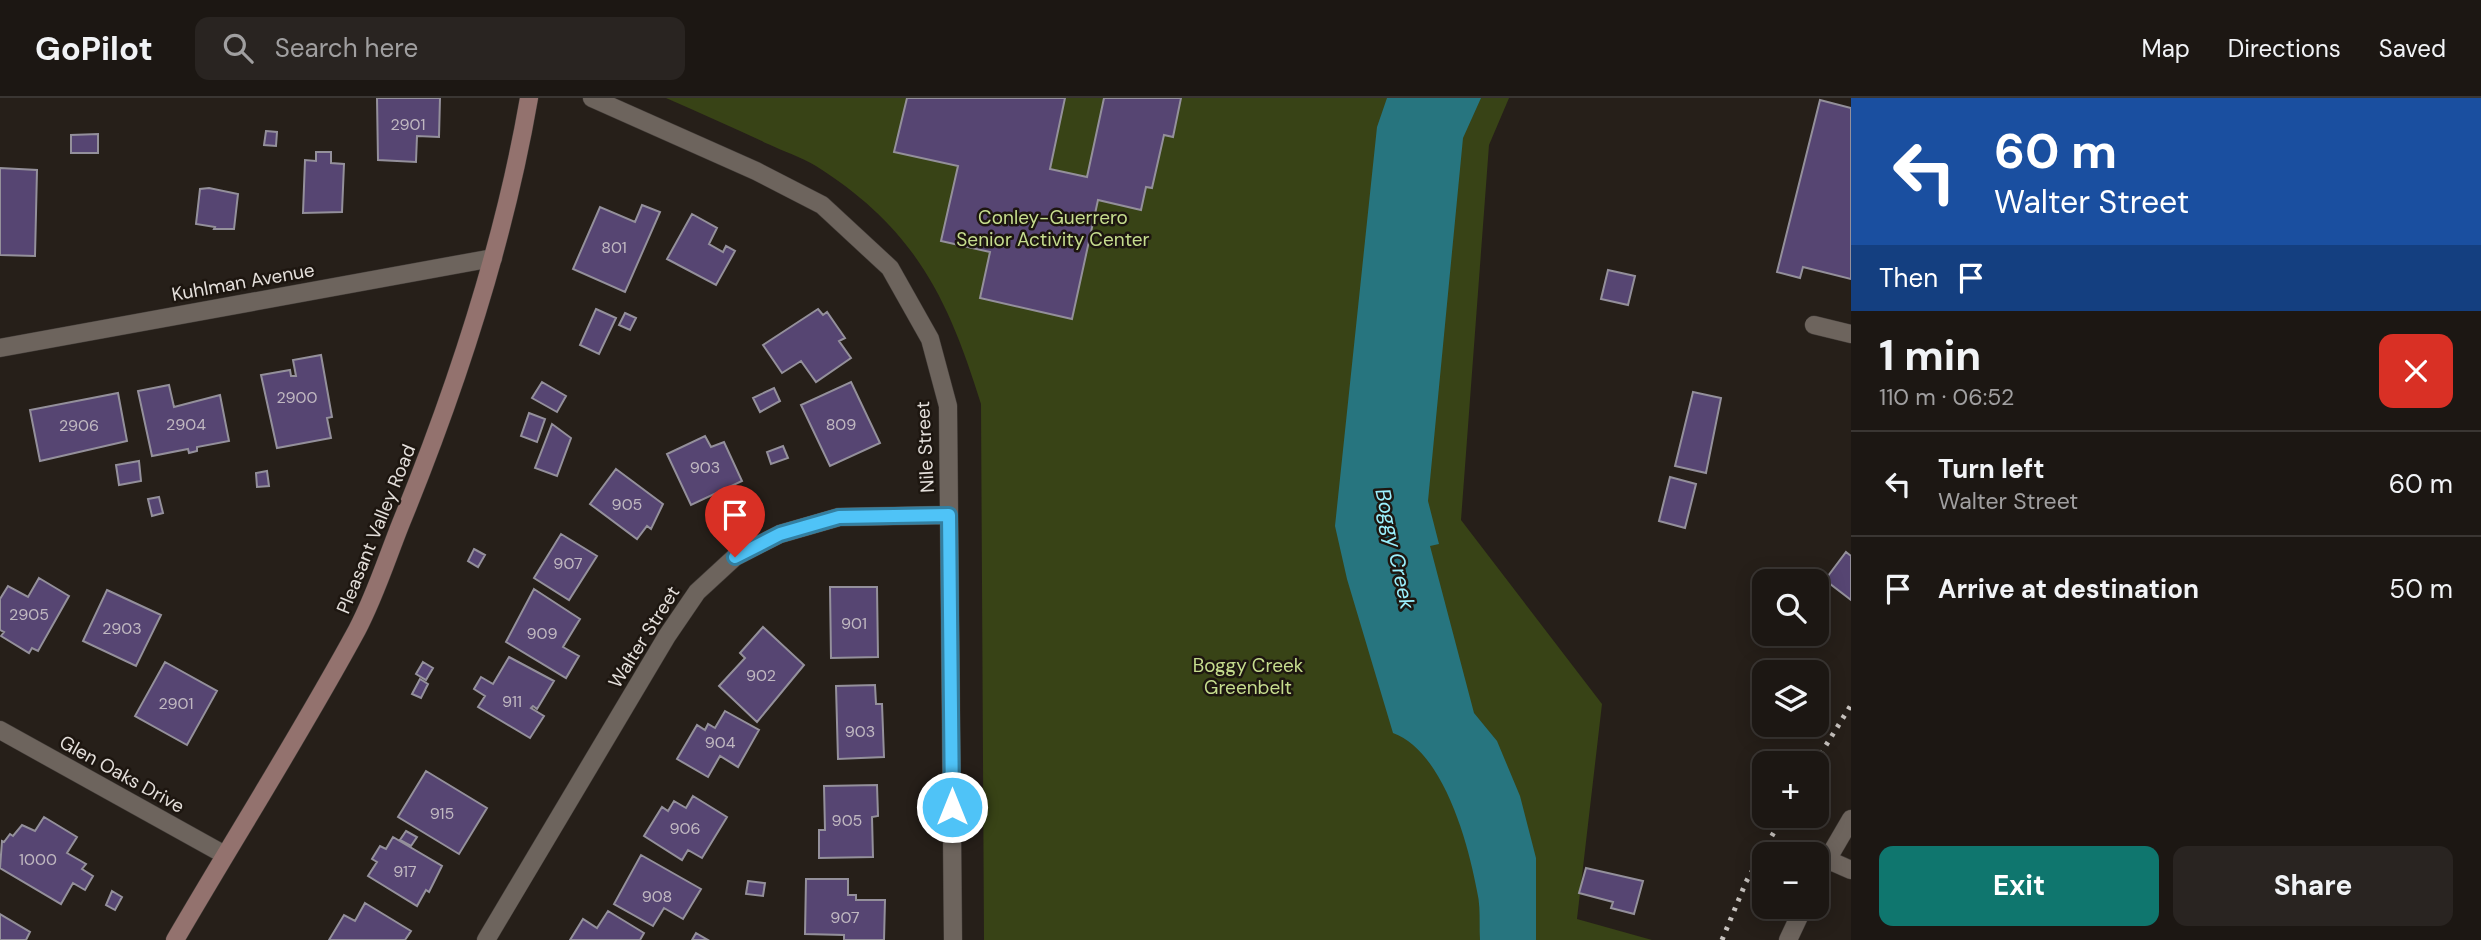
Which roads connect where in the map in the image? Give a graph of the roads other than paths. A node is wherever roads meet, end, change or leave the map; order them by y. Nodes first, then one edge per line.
1 (529, 98) edge
2 (592, 98) edge
3 (493, 258) junction
4 (1814, 325) dead end
5 (1851, 334) edge
6 (0, 348) edge
7 (949, 515) junction
8 (0, 730) edge
9 (1851, 819) edge
10 (1829, 854) edge
11 (225, 855) junction
12 (1829, 860) edge
13 (1851, 870) edge
14 (1798, 919) edge
15 (174, 940) edge
16 (485, 940) edge
17 (953, 940) edge
18 (1788, 940) edge

1 - 3 main road, Pleasant Valley Road
2 - 7 street, Nile Street
3 - 6 street, Kuhlman Avenue
3 - 11 main road, Pleasant Valley Road
4 - 5 street
7 - 16 street, Walter Street
7 - 17 street, Nile Street
8 - 11 street, Glen Oaks Drive
9 - 10 street
11 - 15 main road, Pleasant Valley Road
12 - 13 street
14 - 18 street

